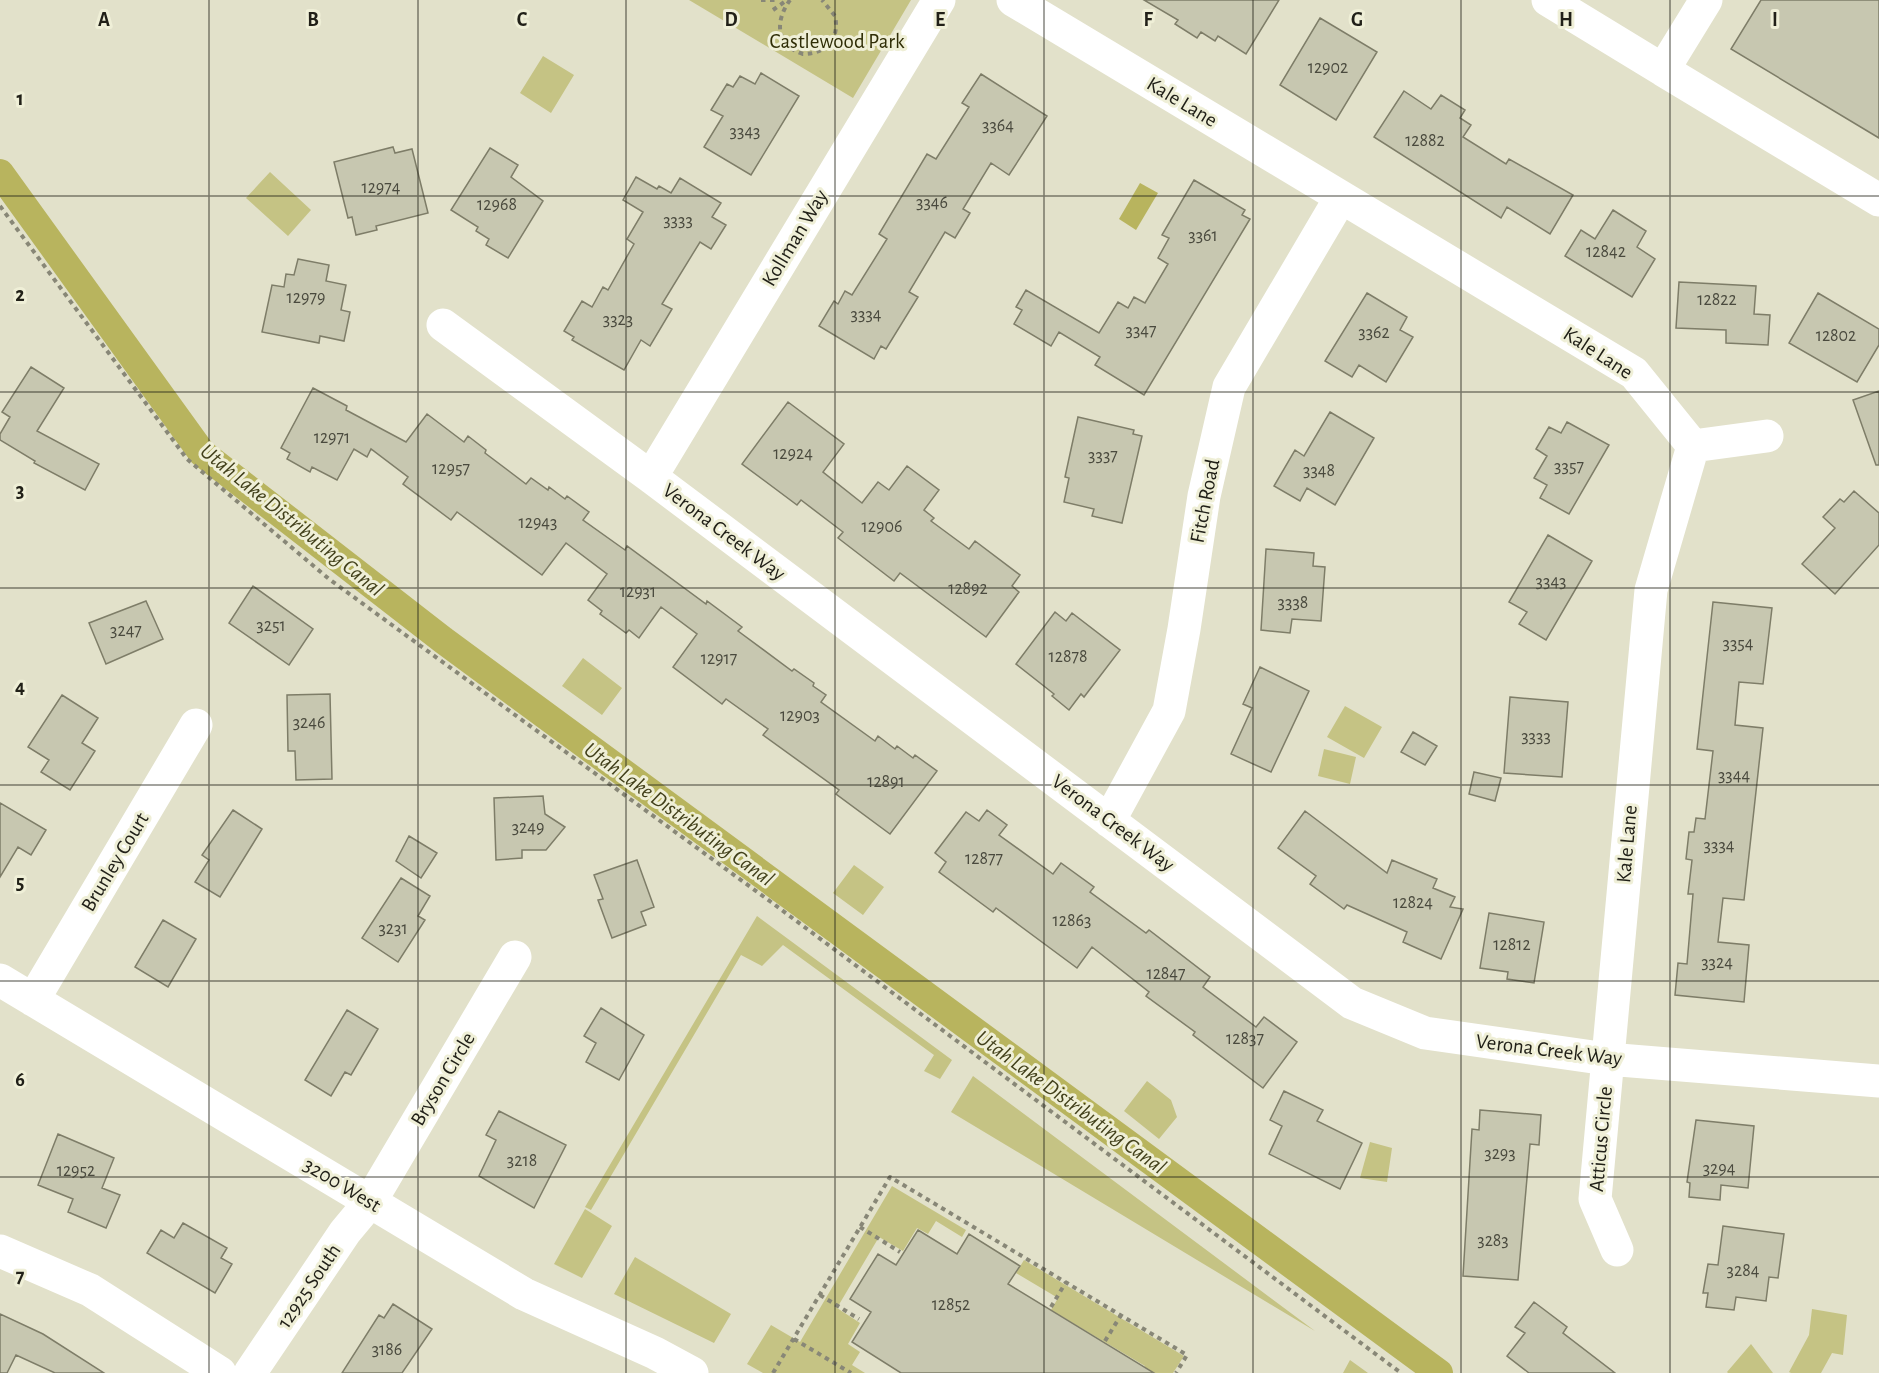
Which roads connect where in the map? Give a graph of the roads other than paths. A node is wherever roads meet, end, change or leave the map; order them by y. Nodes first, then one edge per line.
1 (939, 0) edge
2 (1012, 0) edge
3 (1548, 0) edge
4 (1706, 0) edge
5 (1663, 70) junction
6 (1341, 197) junction
7 (1879, 200) edge
8 (443, 325) dead end
9 (1767, 436) dead end
10 (1693, 446) junction
11 (651, 477) junction
12 (196, 725) dead end
13 (1109, 820) junction
14 (515, 957) dead end
15 (0, 980) edge
16 (33, 1000) junction
17 (1607, 1059) junction
18 (1879, 1081) edge
19 (370, 1202) junction
20 (1617, 1250) dead end
21 (0, 1251) edge
22 (220, 1373) edge
23 (250, 1373) edge
24 (692, 1373) edge

1 - 11 street, Kollman Way
2 - 6 street, Kale Lane
3 - 5 street
4 - 5 street
5 - 7 street
6 - 10 street, Kale Lane
6 - 13 street, Fitch Road
8 - 11 street, Verona Creek Way
9 - 10 street
10 - 17 street, Kale Lane
11 - 13 street, Verona Creek Way
12 - 16 street, Brunley Court
13 - 17 street, Verona Creek Way
14 - 19 street, Bryson Circle
15 - 16 street, 3200 West
16 - 19 street, 3200 West
17 - 18 street, Verona Creek Way
17 - 20 street, Atticus Circle
19 - 23 street, 12925 South
19 - 24 street, 3200 West
21 - 22 street

